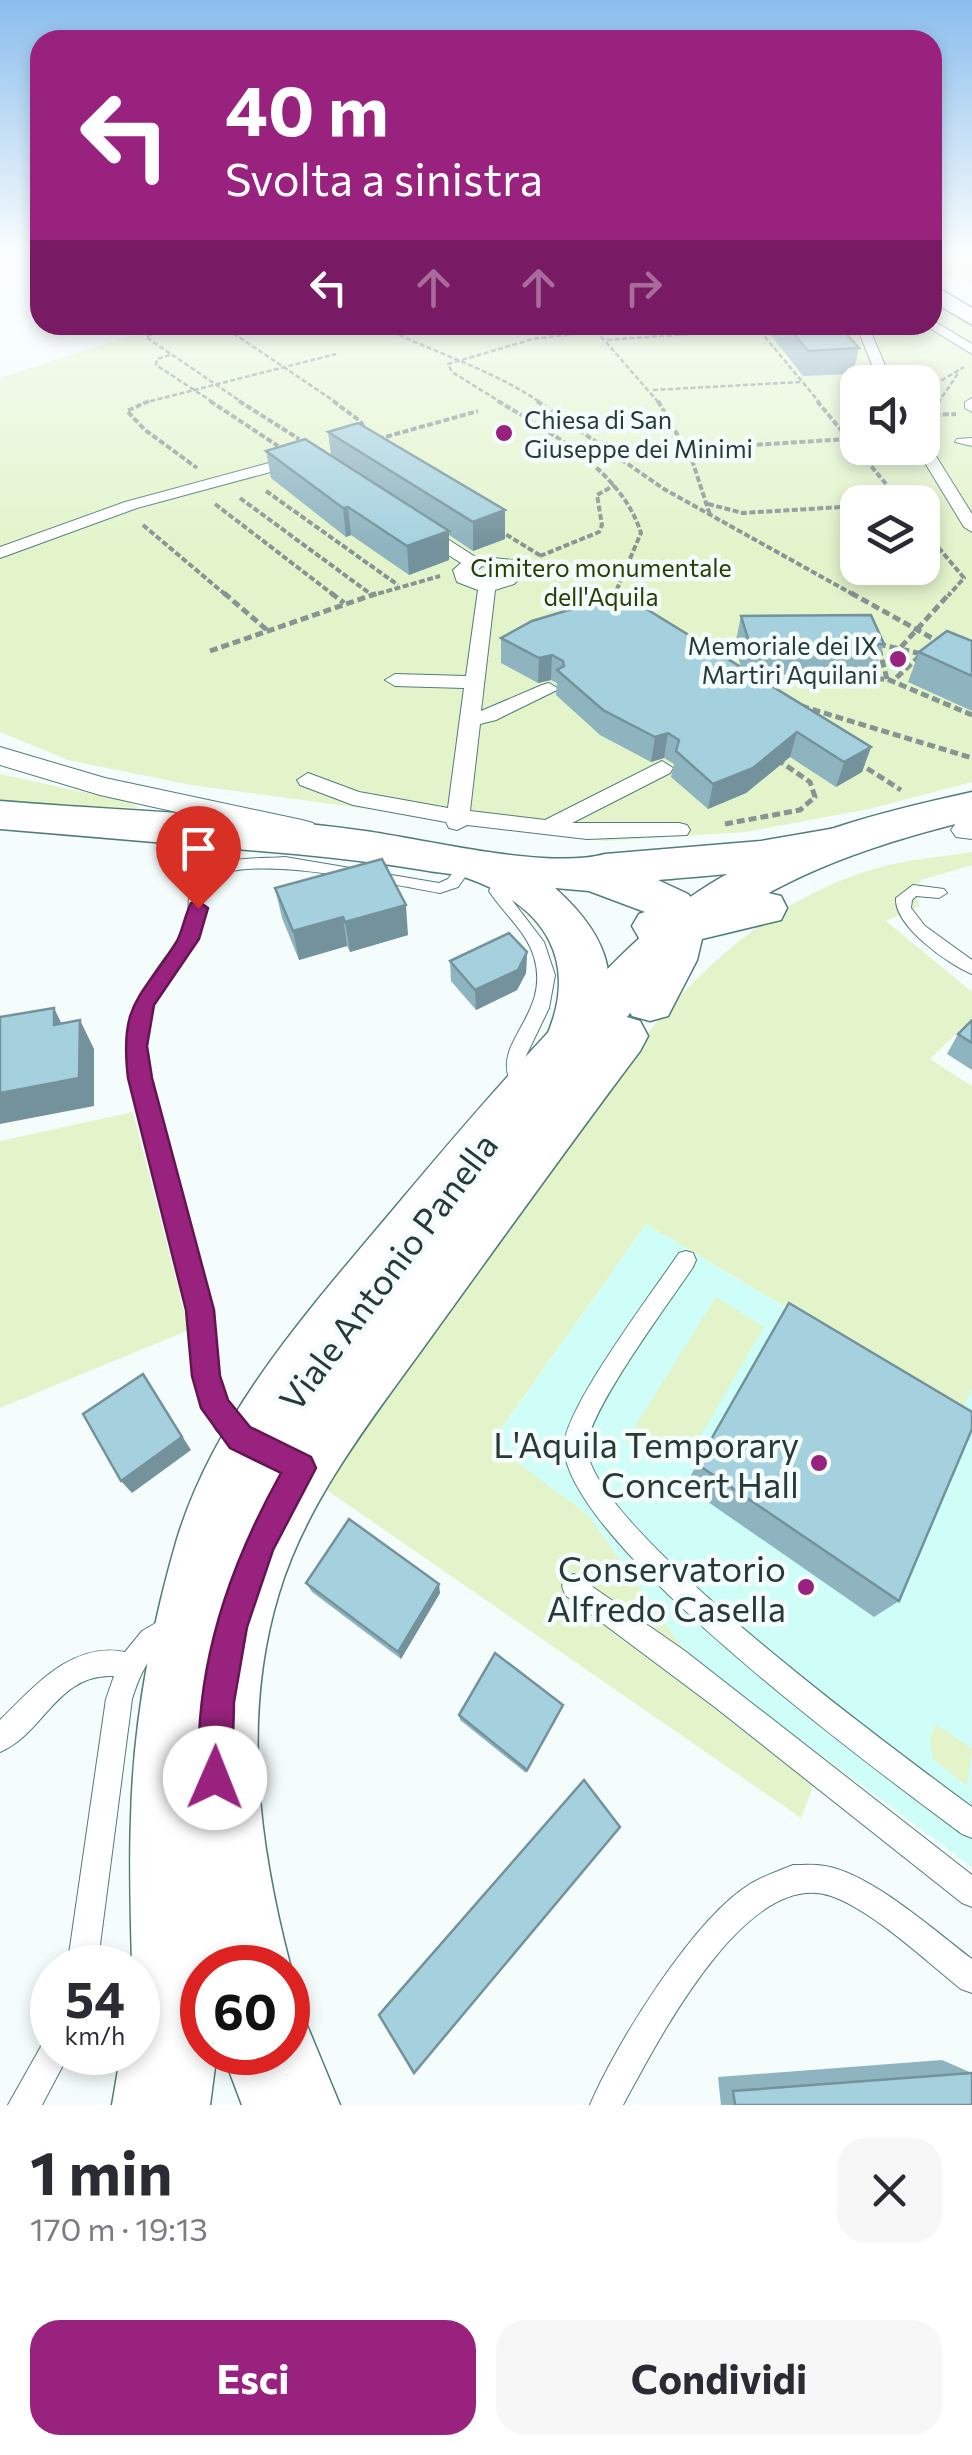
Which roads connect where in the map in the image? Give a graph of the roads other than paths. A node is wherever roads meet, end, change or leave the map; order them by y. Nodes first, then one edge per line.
1 (315, 460) edge
2 (934, 465) edge
3 (407, 520) edge
4 (972, 527) edge
5 (0, 552) edge
6 (466, 568) junction
7 (487, 586) junction
8 (395, 680) dead end
9 (475, 682) junction
10 (549, 689) dead end
11 (470, 720) junction
12 (0, 756) edge
13 (662, 768) dead end
14 (308, 780) dead end
15 (140, 808) junction
16 (0, 815) edge
17 (971, 823) edge
18 (679, 830) road end
19 (837, 843) junction
20 (471, 845) junction
21 (553, 850) junction
22 (939, 893) dead end
23 (764, 908) junction
24 (683, 925) junction
25 (972, 968) edge
26 (650, 1002) junction
27 (556, 1078) junction
28 (686, 1260) dead end
29 (279, 1458) junction
30 (574, 1586) dead end
31 (185, 1639) junction
32 (0, 1739) edge
33 (972, 1824) edge
34 (972, 1893) edge
35 (85, 1945) edge
36 (240, 1945) edge
37 (972, 1978) edge
38 (42, 2075) edge
39 (279, 2075) edge
40 (24, 2105) edge
41 (162, 2105) edge
42 (291, 2105) edge
43 (606, 2105) edge

1 - 5 street
2 - 4 street
3 - 6 street
6 - 7 street
6 - 7 street
7 - 9 street
8 - 9 street
9 - 11 street
10 - 11 street
11 - 20 street
12 - 15 street
13 - 21 street
14 - 20 street
15 - 16 main road
15 - 20 main road
17 - 19 main road, Viale Antonio Panella
17 - 23 main road, Viale Antonio Panella
18 - 21 street
19 - 21 main road
19 - 24 main road, Viale Antonio Panella
20 - 21 main road
20 - 24 main road
20 - 27 main road
20 - 27 lane
20 - 29 lane
21 - 24 main road
22 - 25 lane
23 - 24 main road
23 - 26 main road, Viale Antonio Panella
24 - 26 main road
24 - 27 main road, Viale Antonio Panella
26 - 27 main road, Viale Antonio Panella
27 - 29 main road, Viale Antonio Panella
28 - 33 lane
29 - 31 main road, Viale Antonio Panella
30 - 34 lane
31 - 32 lane
31 - 35 lane
31 - 36 main road, Viale Antonio Panella
31 - 41 main road, Viale Antonio Panella
37 - 43 lane
38 - 40 lane
39 - 42 main road

